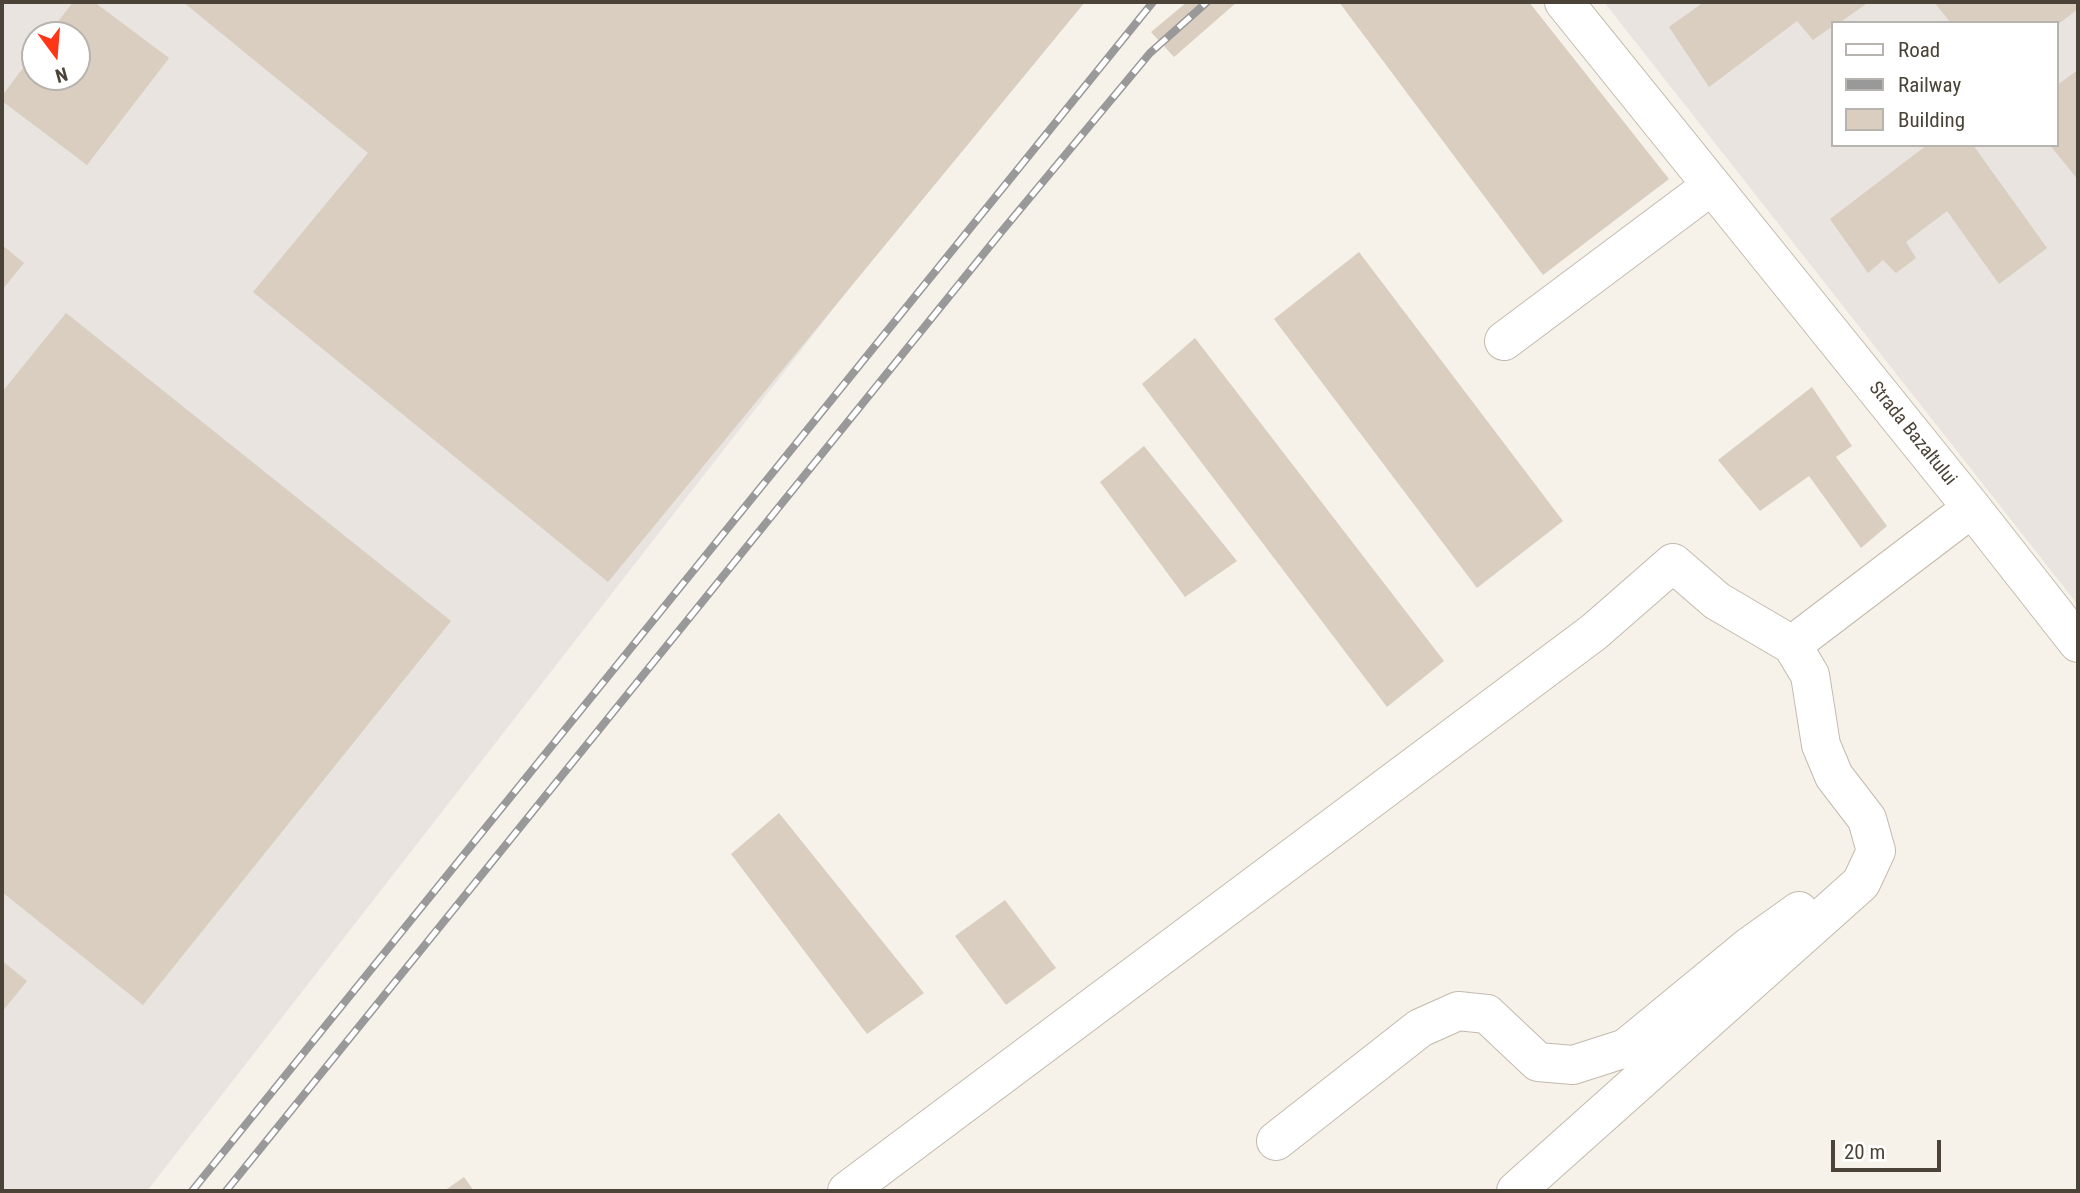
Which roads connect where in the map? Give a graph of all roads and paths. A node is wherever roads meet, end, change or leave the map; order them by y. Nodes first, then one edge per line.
1 (1564, 2) edge
2 (1711, 186) junction
3 (1504, 341) dead end
4 (1972, 508) junction
5 (2078, 643) edge
6 (1792, 645) junction
7 (1861, 883) junction
8 (1276, 1141) dead end
9 (847, 1191) edge
10 (1516, 1191) edge

1 - 2 street, Strada Bazaltului
2 - 3 street
2 - 4 street, Strada Bazaltului
4 - 5 street, Strada Bazaltului
4 - 6 street
6 - 7 street
6 - 9 street
7 - 8 street
7 - 10 street

